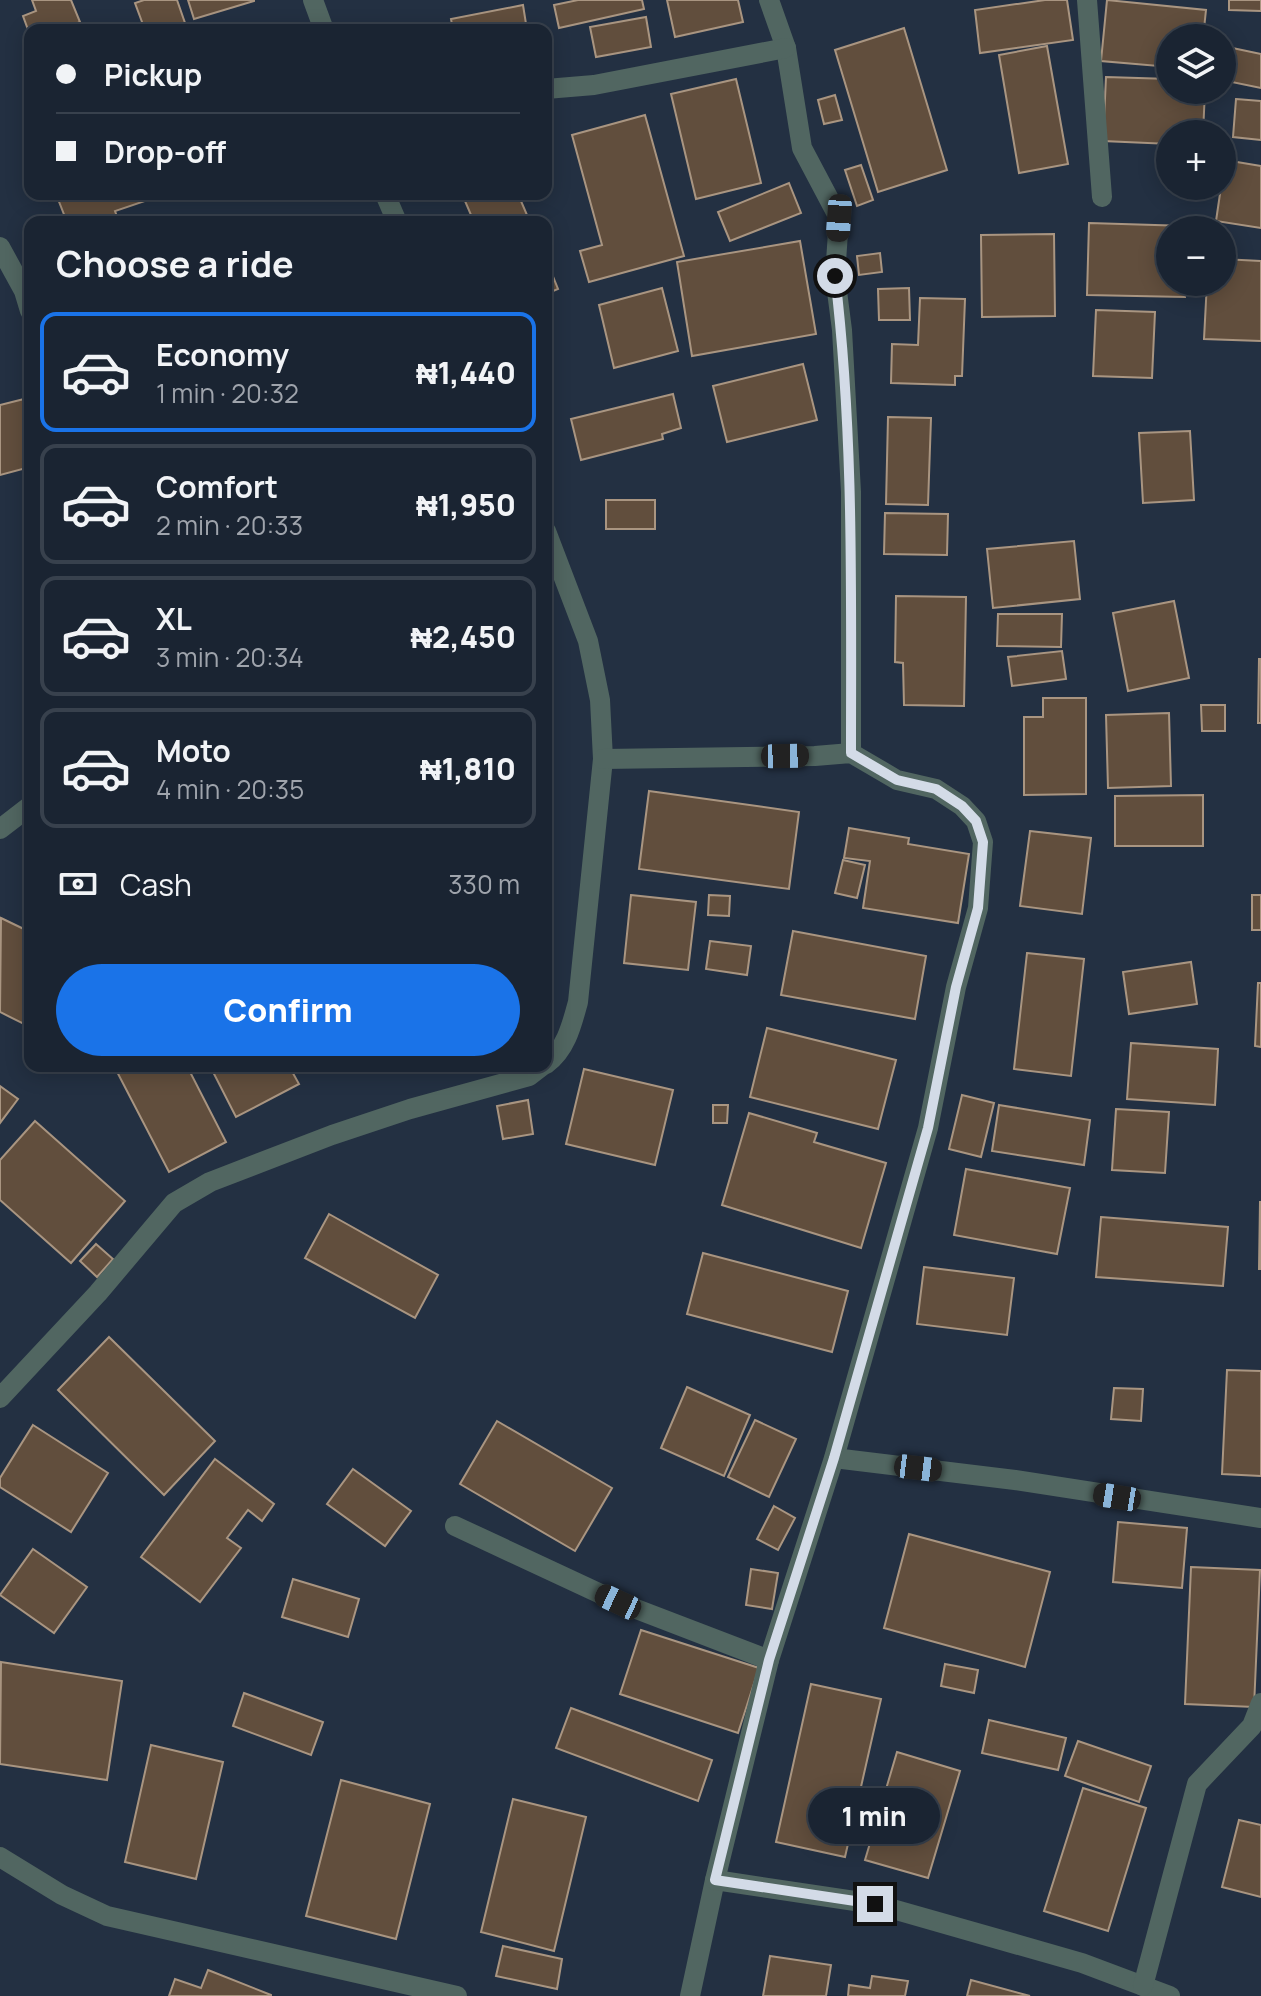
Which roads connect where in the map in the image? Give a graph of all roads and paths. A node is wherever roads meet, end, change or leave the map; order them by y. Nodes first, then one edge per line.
1 (313, 0) edge
2 (769, 0) edge
3 (1087, 0) edge
4 (322, 24) edge
5 (786, 48) junction
6 (552, 88) edge
7 (1102, 197) dead end
8 (0, 247) edge
9 (24, 291) edge
10 (552, 547) edge
11 (851, 753) junction
12 (603, 759) junction
13 (24, 811) edge
14 (0, 829) edge
15 (552, 1059) edge
16 (534, 1072) edge
17 (0, 1398) edge
18 (834, 1458) junction
19 (1261, 1518) edge
20 (455, 1526) dead end
21 (769, 1660) junction
22 (1261, 1703) edge
23 (0, 1857) edge
24 (715, 1880) junction
25 (1143, 1986) junction
26 (457, 1996) edge
27 (690, 1996) edge
28 (1170, 1996) edge

1 - 4 street
2 - 5 street
3 - 7 street
5 - 6 street
5 - 11 street
8 - 9 street
10 - 12 street
11 - 12 street
11 - 18 street
12 - 15 street
13 - 14 street
16 - 17 street
18 - 19 street
18 - 21 street
20 - 21 street
21 - 24 street
22 - 25 street
23 - 26 street
24 - 25 street
24 - 27 street
25 - 28 street

